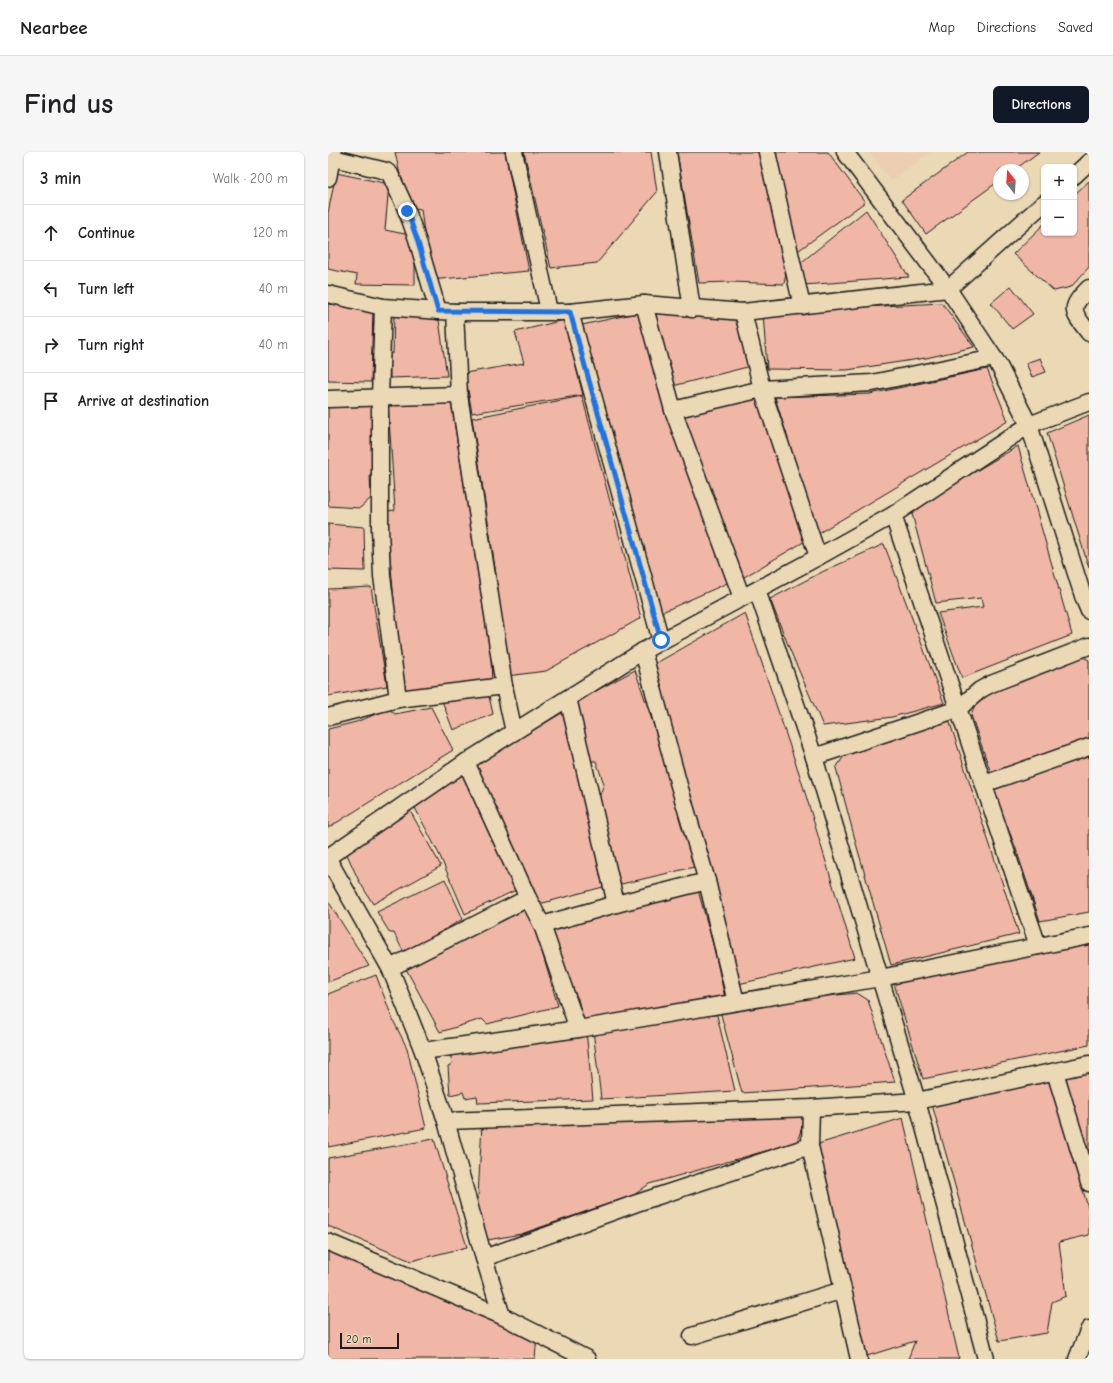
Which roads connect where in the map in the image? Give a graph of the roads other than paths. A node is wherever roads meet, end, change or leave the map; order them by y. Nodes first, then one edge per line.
1 (514, 152) edge
2 (668, 152) edge
3 (768, 152) edge
4 (845, 152) edge
5 (333, 155) edge
6 (1089, 162) edge
7 (1077, 173) edge
8 (328, 178) edge
9 (1041, 206) edge
10 (1089, 288) edge
11 (948, 289) junction
12 (328, 294) edge
13 (644, 304) junction
14 (802, 306) junction
15 (383, 307) junction
16 (692, 309) junction
17 (438, 311) junction
18 (549, 311) junction
19 (455, 312) junction
20 (570, 312) junction
21 (743, 312) junction
22 (1089, 333) edge
23 (994, 358) junction
24 (762, 389) junction
25 (459, 395) junction
26 (380, 398) junction
27 (328, 399) edge
28 (1089, 402) edge
29 (673, 410) junction
30 (1029, 425) junction
31 (893, 515) junction
32 (818, 557) junction
33 (757, 590) junction
34 (742, 598) junction
35 (1089, 611) edge
36 (661, 640) junction
37 (1089, 646) edge
38 (643, 650) junction
39 (504, 686) junction
40 (568, 698) junction
41 (398, 699) junction
42 (958, 709) junction
43 (328, 717) edge
44 (514, 732) junction
45 (1089, 747) edge
46 (814, 757) junction
47 (466, 762) junction
48 (984, 784) junction
49 (328, 858) edge
50 (707, 881) junction
51 (528, 898) junction
52 (616, 904) junction
53 (542, 925) junction
54 (1089, 936) edge
55 (1038, 946) junction
56 (390, 968) junction
57 (880, 978) junction
58 (736, 1002) junction
59 (578, 1028) junction
60 (423, 1051) junction
61 (1089, 1064) edge
62 (1055, 1072) junction
63 (917, 1101) junction
64 (811, 1108) junction
65 (446, 1121) junction
66 (810, 1146) junction
67 (1089, 1183) edge
68 (328, 1242) edge
69 (484, 1258) junction
70 (843, 1290) junction
71 (502, 1316) junction
72 (1089, 1329) edge
73 (692, 1336) dead end
74 (588, 1359) edge
75 (859, 1359) edge
76 (986, 1359) edge
77 (1077, 1359) edge

1 - 18 street
2 - 16 street
3 - 14 street
4 - 11 street
5 - 8 street
5 - 17 street
6 - 7 street
9 - 11 street
10 - 22 street
11 - 14 street
11 - 23 street
12 - 15 street
13 - 16 street
13 - 20 street
13 - 29 street
14 - 21 street
15 - 17 street
15 - 26 street
16 - 21 street
17 - 19 street
18 - 19 street
18 - 20 street
19 - 25 street
20 - 36 street
21 - 24 street
23 - 24 street
23 - 30 street
24 - 29 street
24 - 32 street
25 - 26 street
25 - 39 street
26 - 27 street
26 - 41 street
28 - 30 street
29 - 34 street
30 - 31 street
30 - 35 street
31 - 32 street
31 - 42 street
32 - 33 street
33 - 34 street
33 - 46 street
34 - 36 street
36 - 38 street
37 - 42 street
38 - 40 street
38 - 50 street
39 - 41 street
39 - 44 street
40 - 44 street
40 - 52 street
41 - 43 street
42 - 46 street
42 - 48 street
44 - 47 street
45 - 48 street
46 - 57 street
47 - 49 street
47 - 51 street
48 - 55 street
49 - 56 street
50 - 52 street
50 - 58 street
51 - 53 street
51 - 56 street
52 - 53 street
53 - 59 street
54 - 55 street
55 - 57 street
56 - 60 street
57 - 58 street
57 - 63 street
58 - 59 street
59 - 60 street
60 - 65 street
61 - 62 street
62 - 63 street
62 - 67 street
63 - 64 street
63 - 76 street
64 - 65 street
64 - 66 street
65 - 69 street
66 - 69 street
66 - 70 street
68 - 71 street
69 - 71 street
70 - 73 street
70 - 75 street
71 - 74 street
72 - 77 street

